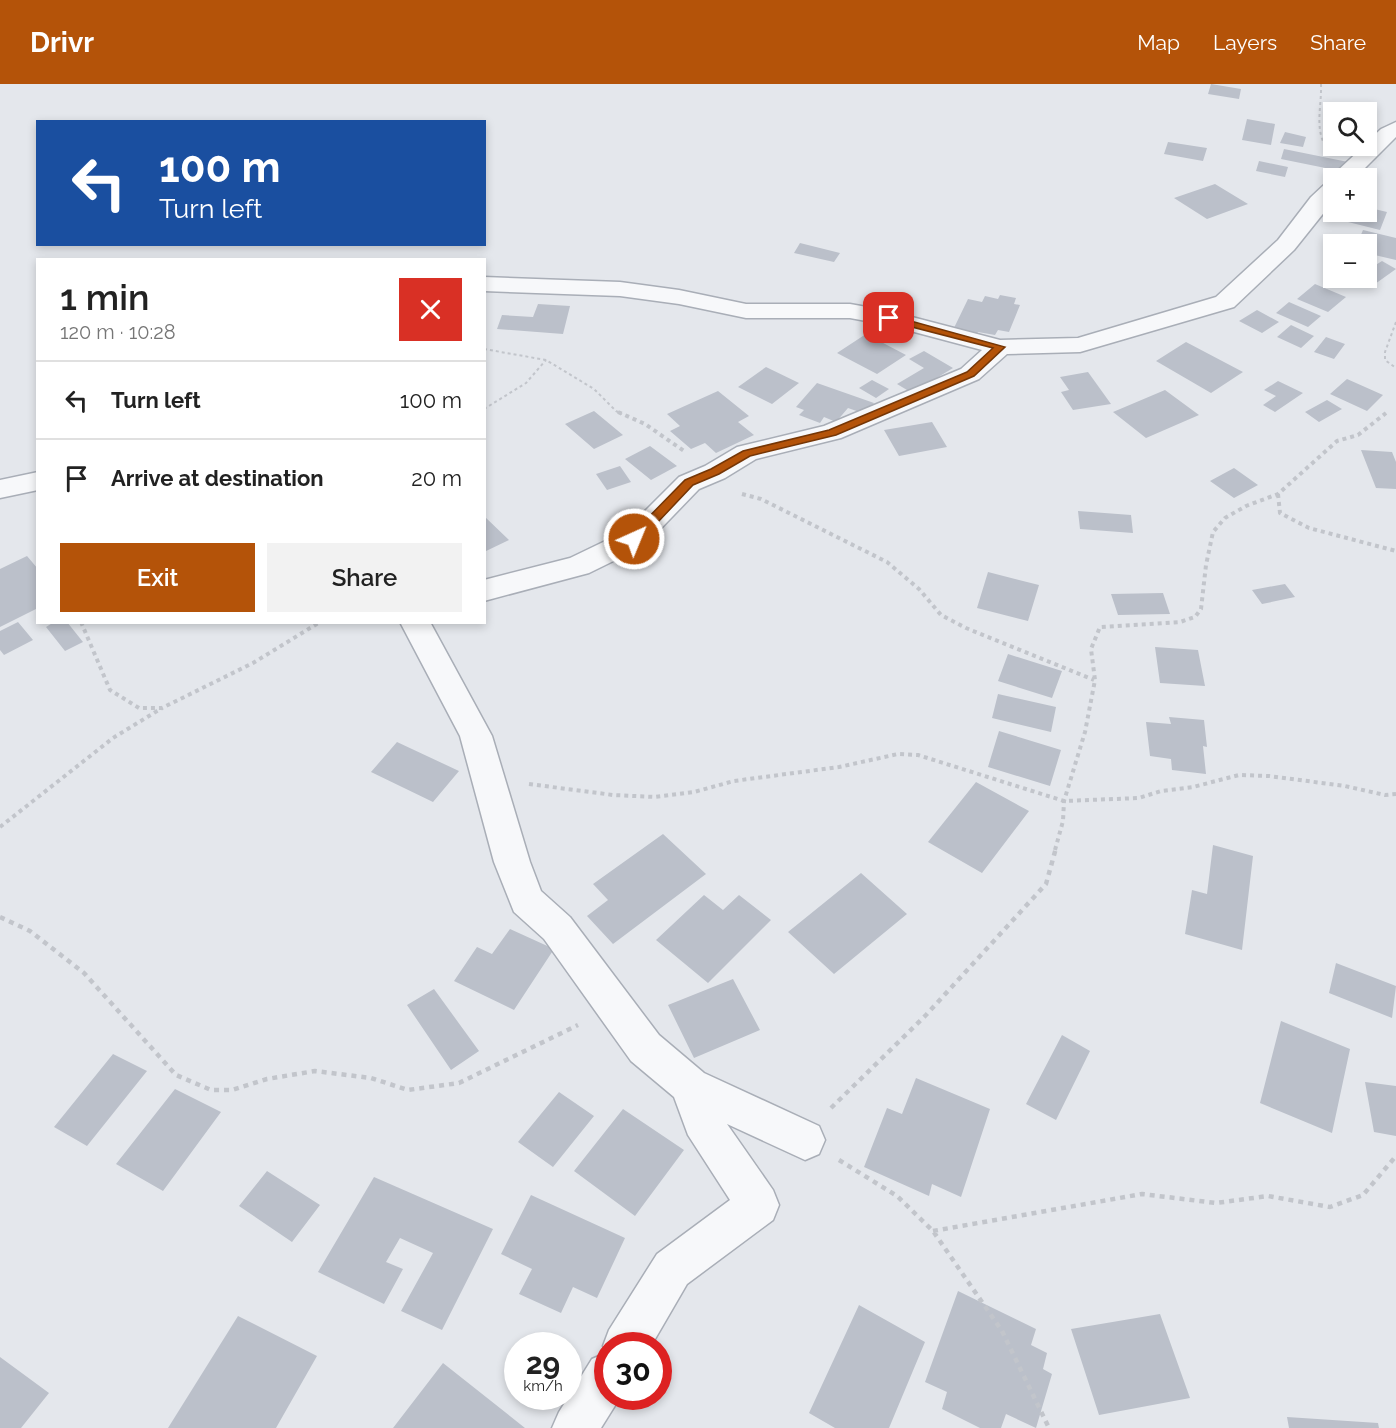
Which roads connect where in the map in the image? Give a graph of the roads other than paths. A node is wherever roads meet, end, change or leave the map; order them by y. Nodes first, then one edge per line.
1 (1396, 128) edge
2 (1353, 168) edge
3 (1323, 198) edge
4 (486, 284) edge
5 (1000, 347) junction
6 (36, 481) edge
7 (0, 489) edge
8 (486, 590) edge
9 (416, 624) edge
10 (690, 1086) junction
11 (809, 1133) road end
12 (634, 1332) edge
13 (594, 1397) edge
14 (575, 1428) edge

1 - 2 street
3 - 5 street
4 - 5 street
5 - 8 street
6 - 7 street
9 - 10 street
10 - 11 street
10 - 12 street
13 - 14 street

